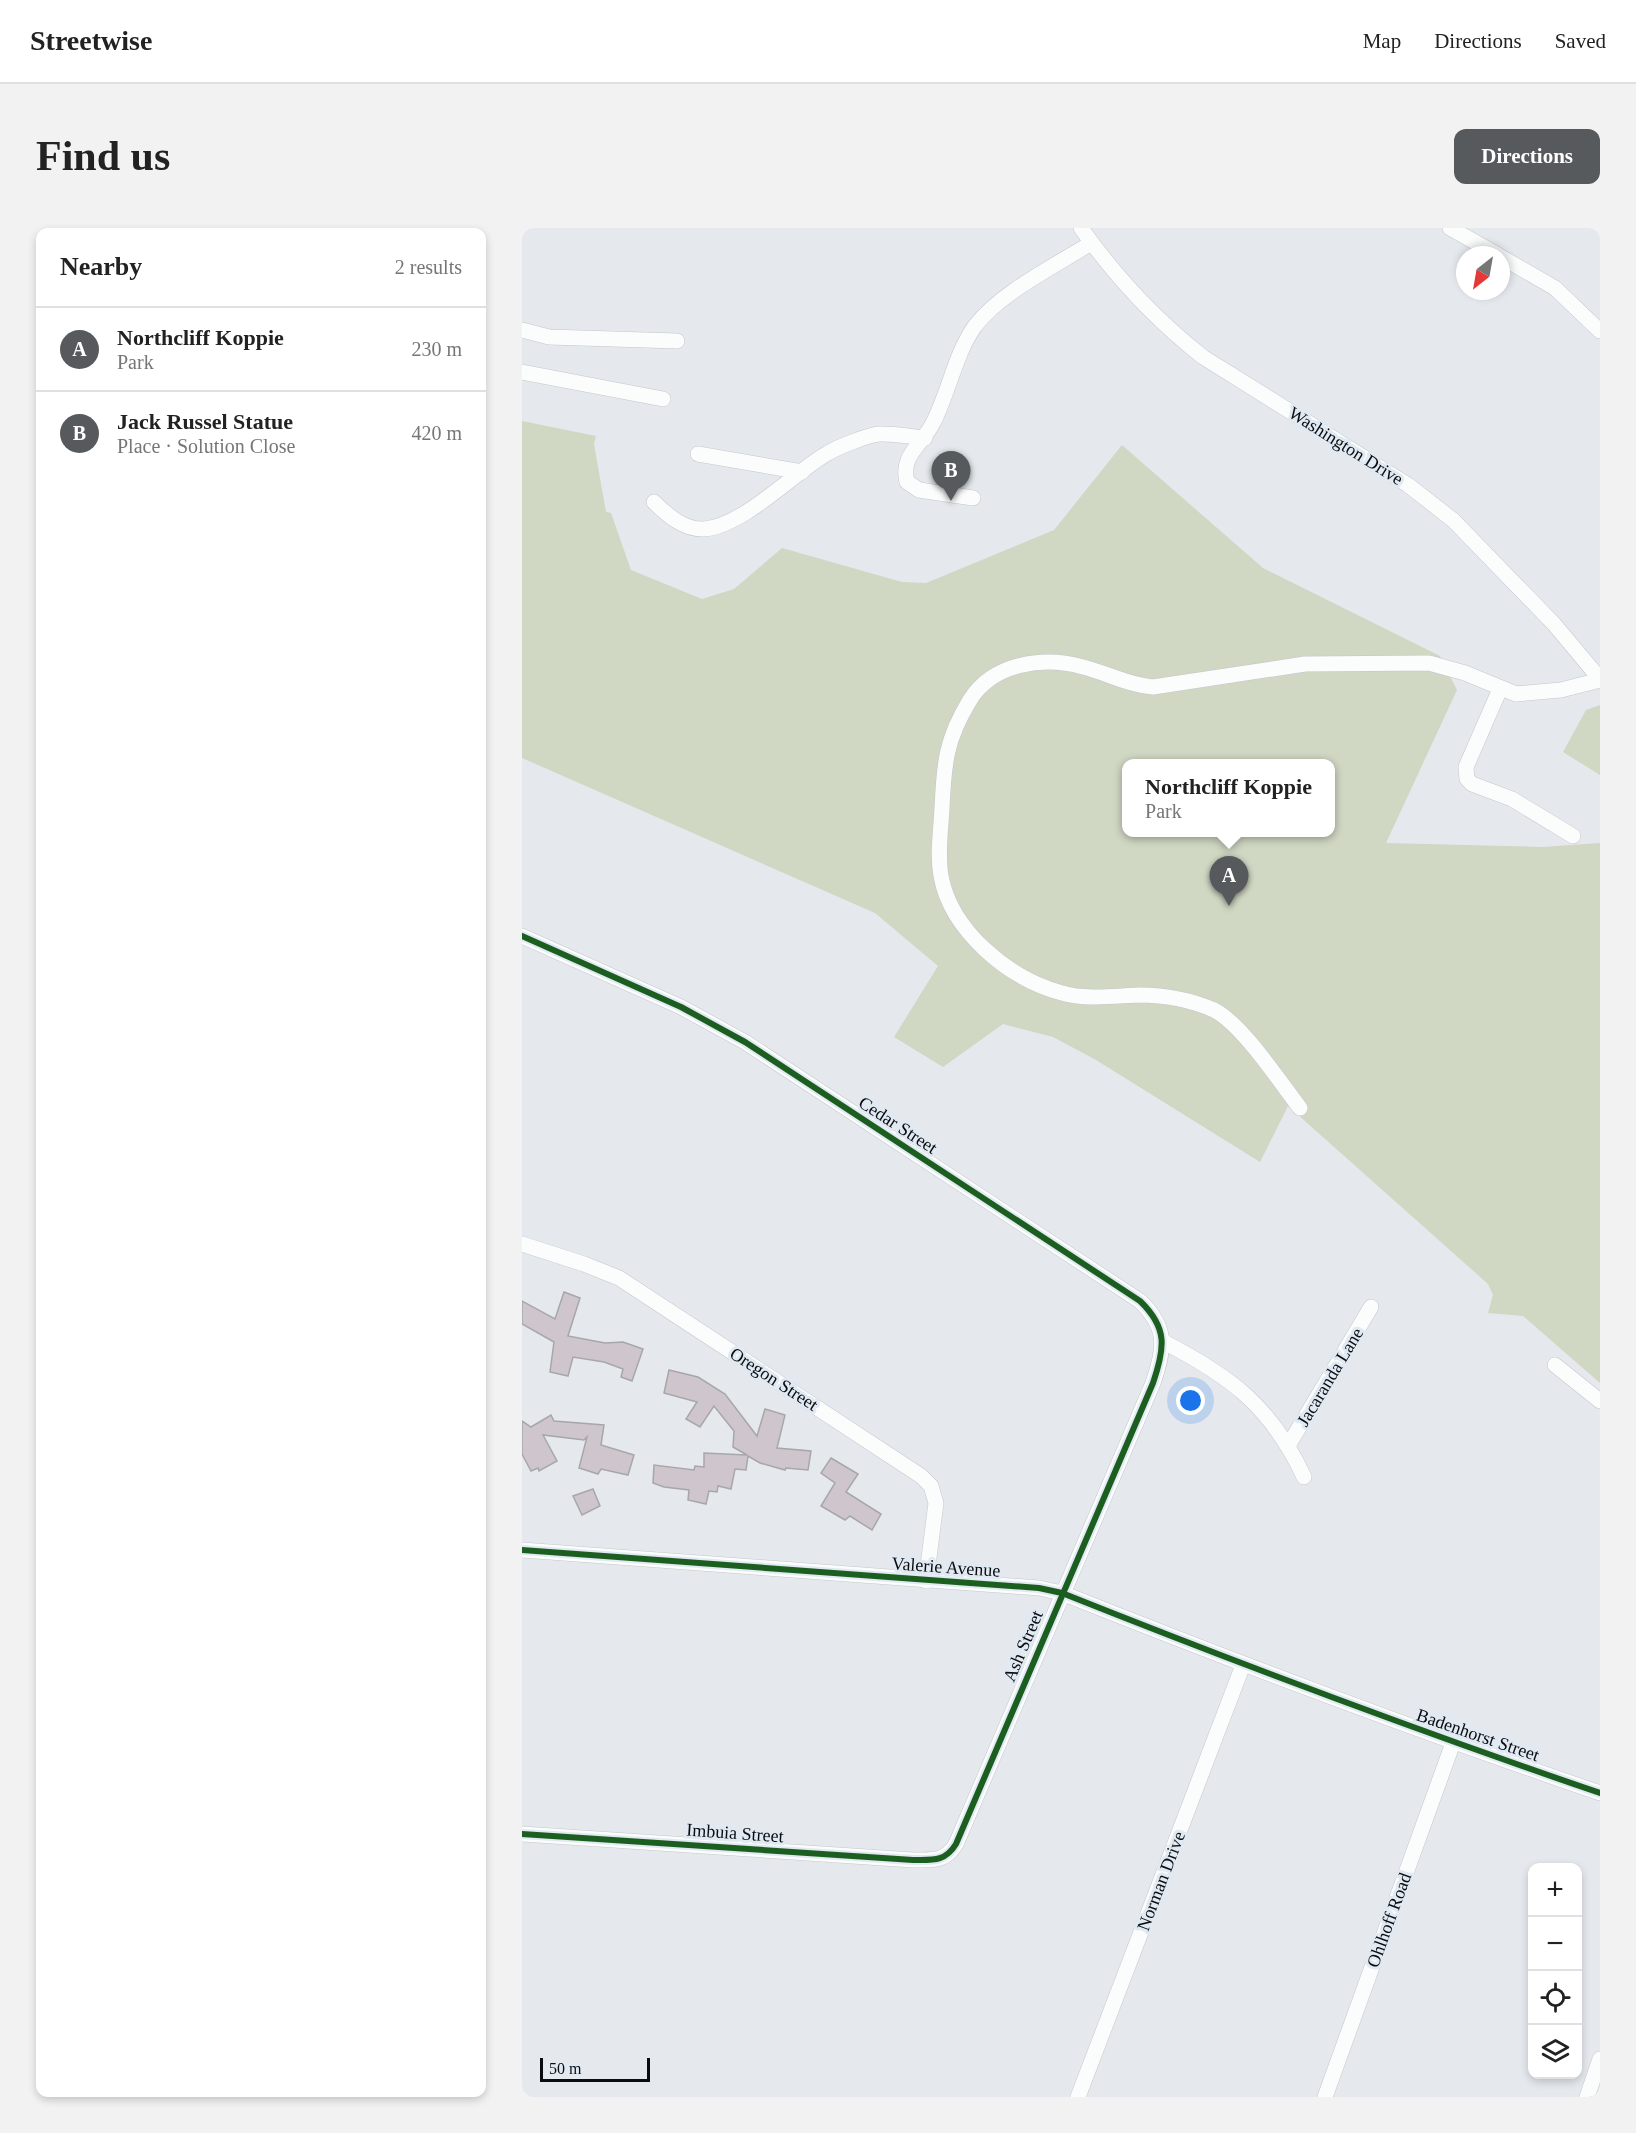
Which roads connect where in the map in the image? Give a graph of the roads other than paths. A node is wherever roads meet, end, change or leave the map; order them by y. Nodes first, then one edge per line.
1 (1081, 228) edge
2 (1450, 228) edge
3 (1091, 243) junction
4 (1482, 246) edge
5 (1510, 262) edge
6 (522, 330) edge
7 (1600, 331) edge
8 (677, 341) dead end
9 (522, 372) edge
10 (663, 399) dead end
11 (925, 438) junction
12 (698, 454) dead end
13 (802, 472) junction
14 (973, 498) dead end
15 (654, 502) dead end
16 (1600, 680) edge
17 (1500, 689) junction
18 (1574, 836) dead end
19 (522, 936) edge
20 (1300, 1108) dead end
21 (522, 1244) edge
22 (1371, 1307) dead end
23 (1162, 1341) junction
24 (1555, 1365) dead end
25 (1600, 1401) edge
26 (1140, 1412) joint
27 (1288, 1446) junction
28 (1304, 1478) dead end
29 (522, 1550) edge
30 (926, 1581) junction
31 (1062, 1593) junction
32 (1243, 1665) junction
33 (1348, 1704) joint
34 (1453, 1743) junction
35 (1600, 1793) edge
36 (522, 1834) edge
37 (945, 1858) joint
38 (1600, 2060) edge
39 (1078, 2097) edge
40 (1325, 2097) edge
41 (1587, 2097) edge

1 - 3 street, Washington Drive
2 - 4 street
3 - 11 street
3 - 16 street, Washington Drive
5 - 7 street
6 - 8 street
9 - 10 street
11 - 13 street
11 - 14 street
12 - 13 street
13 - 15 street
16 - 17 street
17 - 18 street
17 - 20 street
19 - 23 street, Cedar Street
21 - 30 street, Oregon Street
22 - 27 street, Jacaranda Lane
23 - 26 street, Cedar Street
23 - 27 street, Jacaranda Lane
24 - 25 street
26 - 31 street, Ash Street
27 - 28 street, Jacaranda Lane
29 - 30 street, Valerie Avenue
30 - 31 street, Valerie Avenue
31 - 32 street, Valerie Avenue
31 - 37 street, Ash Street
32 - 33 street, Valerie Avenue
32 - 39 street, Norman Drive
33 - 34 street, Badenhorst Street
34 - 35 street, Badenhorst Street
34 - 40 street, Ohlhoff Road
36 - 37 street, Imbuia Street
38 - 41 street

